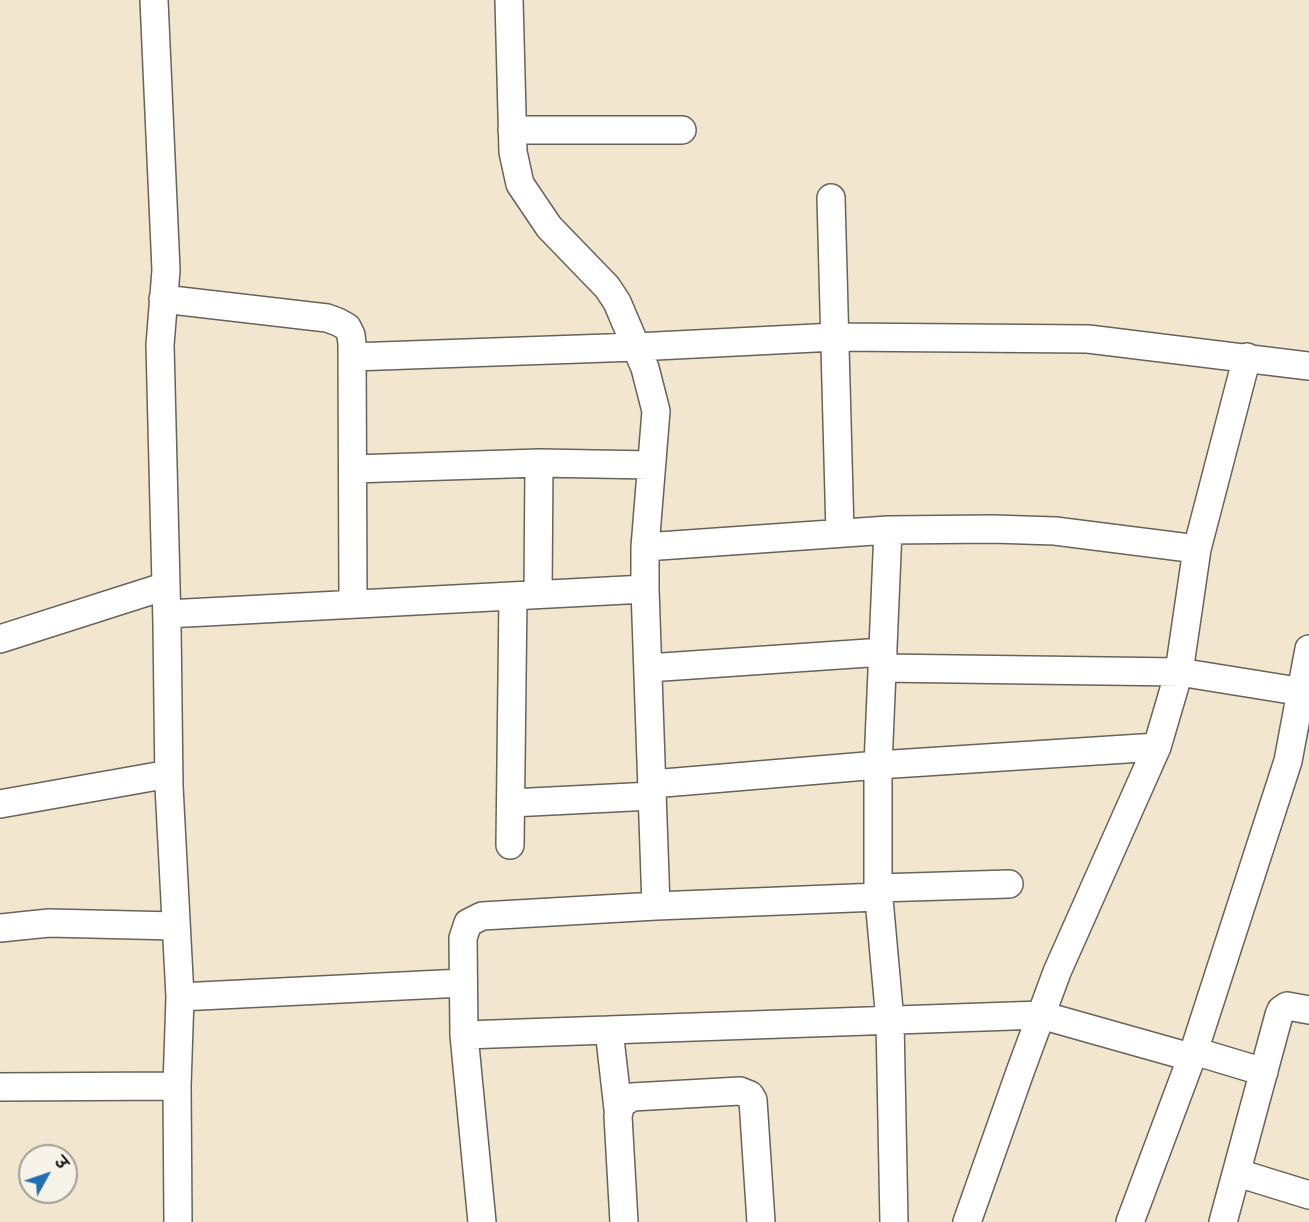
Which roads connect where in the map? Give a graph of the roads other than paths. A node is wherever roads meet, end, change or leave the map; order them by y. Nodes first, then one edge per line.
1 (154, 0) edge
2 (509, 0) edge
3 (512, 130) junction
4 (682, 130) dead end
5 (831, 198) dead end
6 (163, 299) junction
7 (835, 337) junction
8 (636, 347) junction
9 (352, 357) junction
10 (1247, 357) junction
11 (1309, 366) edge
12 (539, 463) junction
13 (651, 465) junction
14 (353, 469) junction
15 (888, 530) junction
16 (840, 533) junction
17 (645, 548) junction
18 (1197, 549) junction
19 (166, 586) junction
20 (645, 589) junction
21 (525, 595) junction
22 (353, 604) junction
23 (167, 614) junction
24 (0, 639) edge
25 (1309, 649) edge
26 (883, 660) junction
27 (648, 668) junction
28 (1179, 672) junction
29 (1305, 692) edge
30 (1157, 747) junction
31 (878, 765) junction
32 (169, 774) junction
33 (652, 790) junction
34 (511, 803) junction
35 (0, 804) edge
36 (510, 845) dead end
37 (1009, 884) dead end
38 (878, 892) junction
39 (656, 906) junction
40 (175, 926) junction
41 (0, 928) edge
42 (462, 983) junction
43 (180, 997) junction
44 (1309, 1010) edge
45 (1041, 1015) junction
46 (890, 1021) junction
47 (609, 1030) junction
48 (464, 1035) junction
49 (1192, 1054) junction
50 (1264, 1072) junction
51 (177, 1086) junction
52 (0, 1087) edge
53 (618, 1109) junction
54 (1238, 1173) junction
55 (1309, 1195) edge
56 (178, 1222) edge
57 (482, 1222) edge
58 (624, 1222) edge
59 (761, 1222) edge
60 (894, 1222) edge
61 (967, 1222) edge
62 (1130, 1222) edge
63 (1223, 1222) edge

1 - 6 street
2 - 3 street
3 - 4 street
3 - 8 street
5 - 7 street
6 - 9 street
6 - 19 street
7 - 8 street
7 - 10 street
7 - 16 street
8 - 9 street
8 - 13 street
9 - 14 street
10 - 11 street
10 - 18 street
12 - 13 street
12 - 14 street
12 - 21 street
13 - 17 street
14 - 22 street
15 - 16 street
15 - 18 street
15 - 26 street
16 - 17 street
17 - 20 street
18 - 28 street
19 - 23 street
19 - 24 street
20 - 21 street
20 - 27 street
21 - 22 street
21 - 34 street
22 - 23 street
23 - 32 street
25 - 29 street
26 - 27 street
26 - 28 street
26 - 31 street
27 - 33 street
28 - 29 street
28 - 30 street
29 - 49 street
30 - 31 street
30 - 45 street
31 - 33 street
31 - 38 street
32 - 35 street
32 - 40 street
33 - 34 street
33 - 39 street
34 - 36 street
37 - 38 street
38 - 39 street
38 - 46 street
39 - 42 street
40 - 41 street
40 - 43 street
42 - 43 street
42 - 48 street
43 - 51 street
44 - 50 street
45 - 46 street
45 - 49 street
45 - 61 street
46 - 47 street
46 - 60 street
47 - 48 street
47 - 53 street
48 - 57 street
49 - 50 street
49 - 62 street
50 - 54 street
51 - 52 street
51 - 56 street
53 - 58 street
53 - 59 street
54 - 55 street
54 - 63 street

